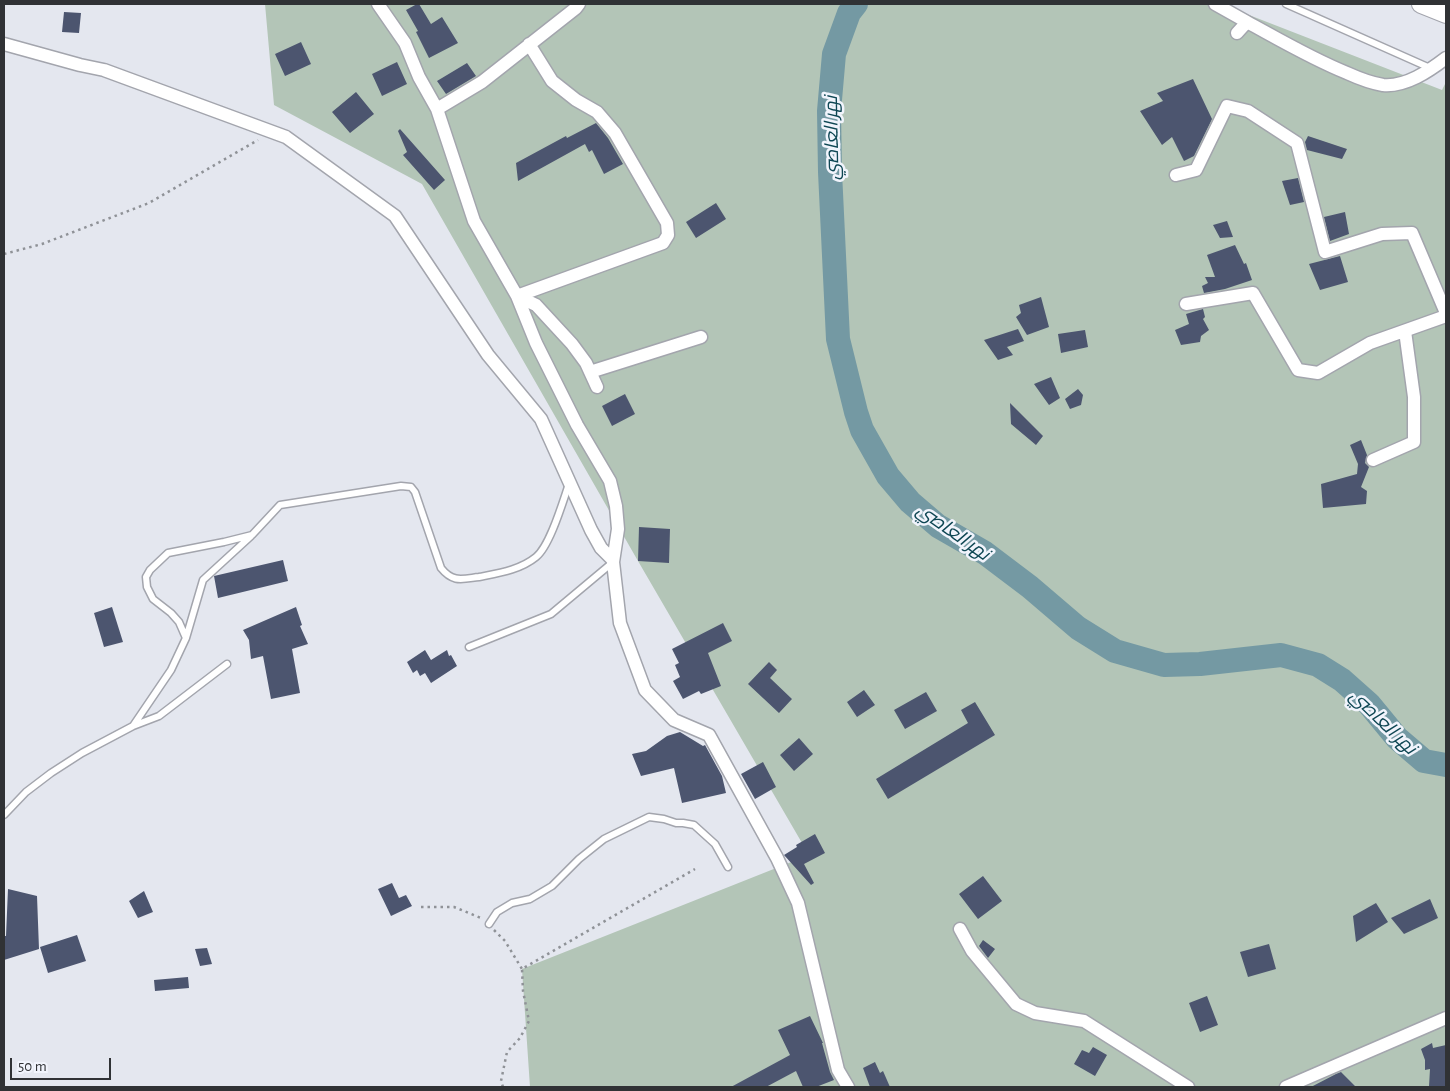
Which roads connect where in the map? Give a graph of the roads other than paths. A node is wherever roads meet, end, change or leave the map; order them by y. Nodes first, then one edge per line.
1 (378, 4) edge
2 (579, 4) edge
3 (1215, 4) edge
4 (1286, 4) edge
5 (1421, 4) edge
6 (1446, 14) edge
7 (1247, 22) junction
8 (1237, 33) dead end
9 (4, 44) edge
10 (529, 44) junction
11 (1446, 58) edge
12 (1432, 69) junction
13 (437, 109) junction
14 (1176, 175) dead end
15 (517, 296) junction
16 (1186, 304) dead end
17 (1446, 314) edge
18 (1404, 331) junction
19 (702, 337) dead end
20 (590, 372) junction
21 (597, 387) dead end
22 (1373, 460) dead end
23 (570, 483) junction
24 (252, 535) junction
25 (613, 561) junction
26 (186, 638) junction
27 (469, 647) dead end
28 (227, 664) dead end
29 (133, 726) junction
30 (4, 815) edge
31 (728, 867) dead end
32 (489, 924) dead end
33 (960, 929) dead end
34 (1446, 1018) edge
35 (848, 1087) edge
36 (1188, 1087) edge
37 (1286, 1087) edge

1 - 13 street
2 - 10 street
3 - 7 street
4 - 12 lane
5 - 6 main road
7 - 8 street
7 - 12 street
9 - 23 street
10 - 13 street
10 - 15 street
11 - 12 street
13 - 15 street
14 - 17 street
15 - 20 street
15 - 25 street
16 - 18 street
17 - 18 street
18 - 22 street
19 - 20 street
20 - 21 street
23 - 24 lane
23 - 25 street
24 - 26 lane
24 - 26 lane
25 - 27 lane
25 - 35 street
26 - 29 lane
28 - 29 lane
29 - 30 lane
31 - 32 lane
33 - 36 street
34 - 37 street

